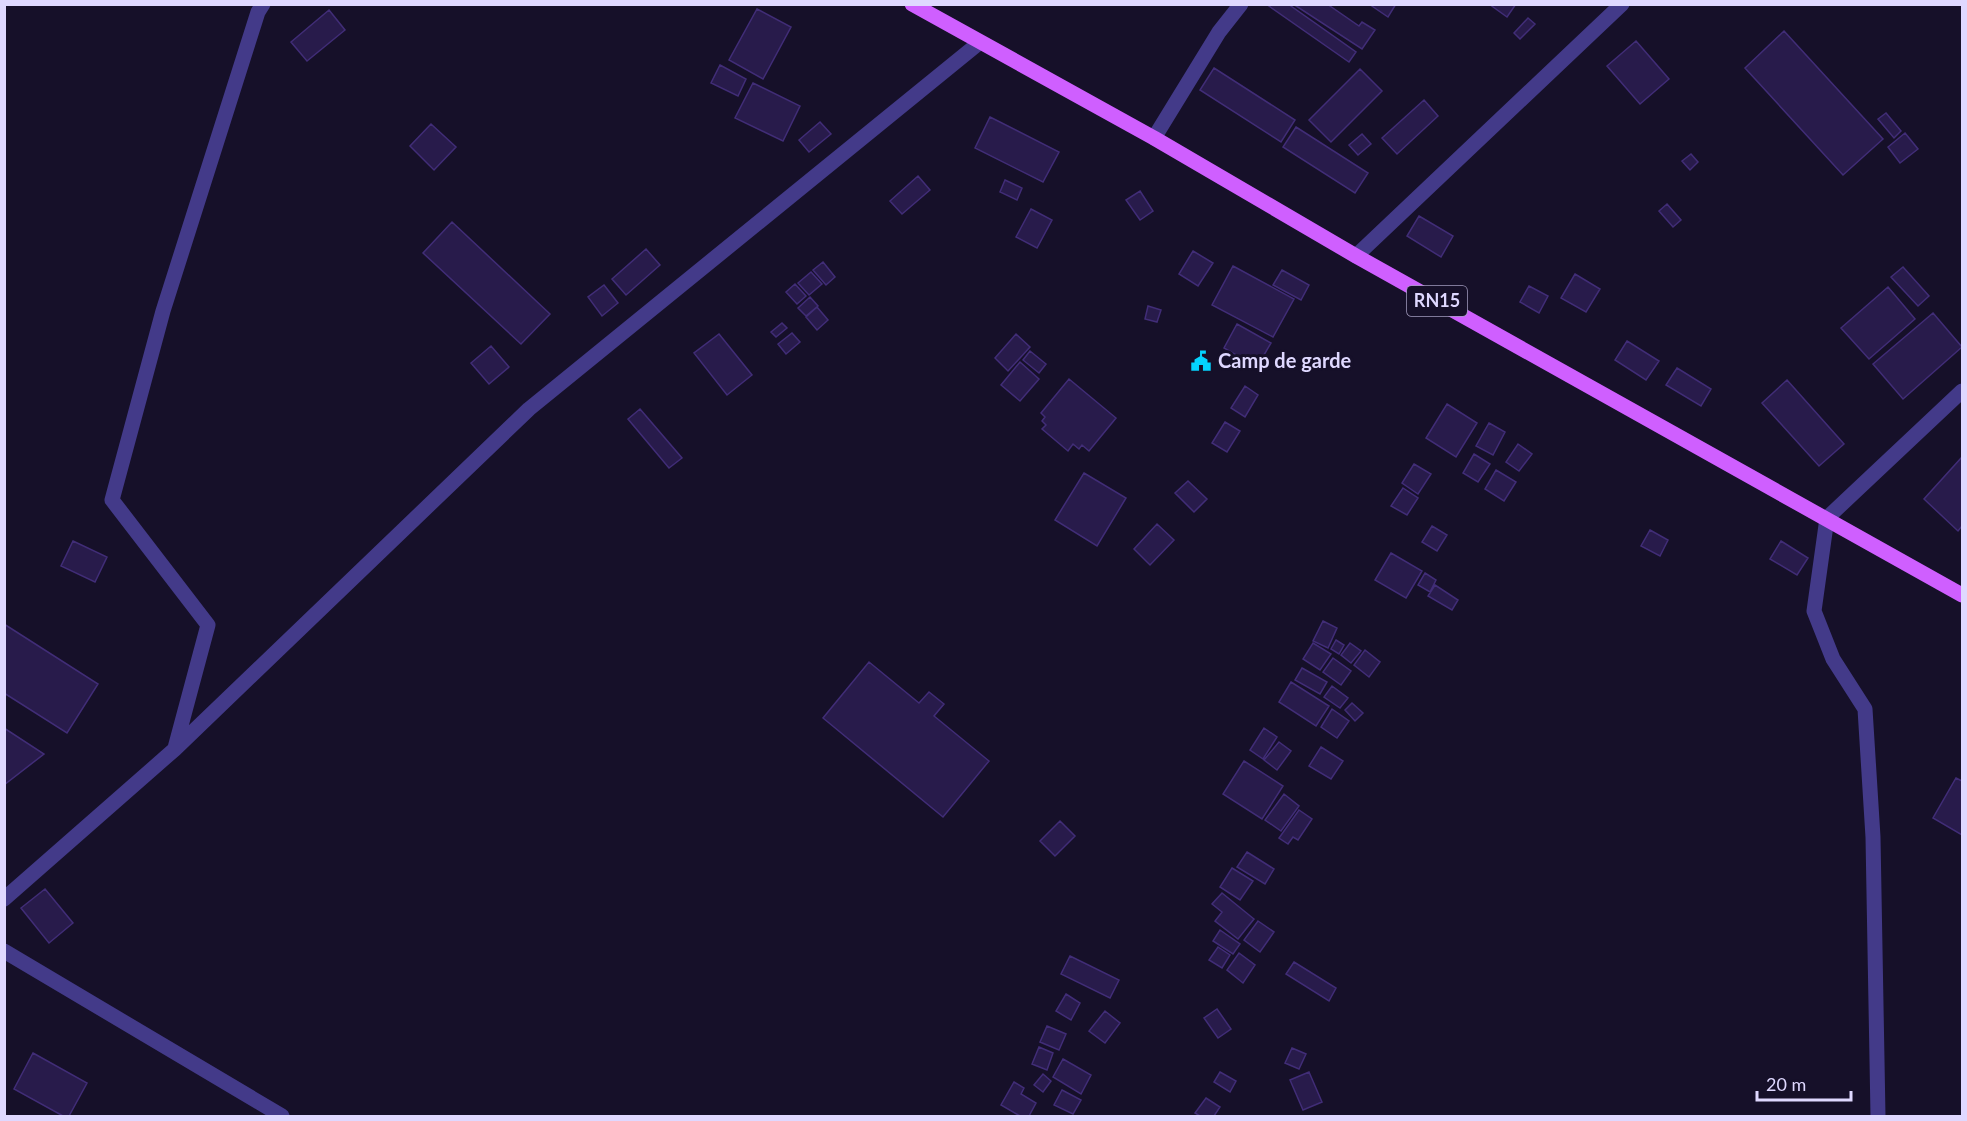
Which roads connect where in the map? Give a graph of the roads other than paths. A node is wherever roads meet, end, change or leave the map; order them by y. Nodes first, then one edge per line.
1 (263, 4) edge
2 (912, 4) edge
3 (1241, 4) edge
4 (1622, 4) edge
5 (979, 43) junction
6 (1154, 138) junction
7 (1356, 256) junction
8 (1962, 391) edge
9 (1827, 518) junction
10 (1962, 595) edge
11 (175, 749) junction
12 (4, 899) edge
13 (4, 951) edge
14 (282, 1116) edge
15 (1878, 1116) edge

1 - 11 street
2 - 5 main road, RN15
3 - 6 street
4 - 7 street
5 - 6 main road, RN15
5 - 11 street
6 - 7 main road, RN15
7 - 9 main road, RN15
8 - 9 street
9 - 10 main road, RN15
9 - 15 street
11 - 12 street
13 - 14 street

